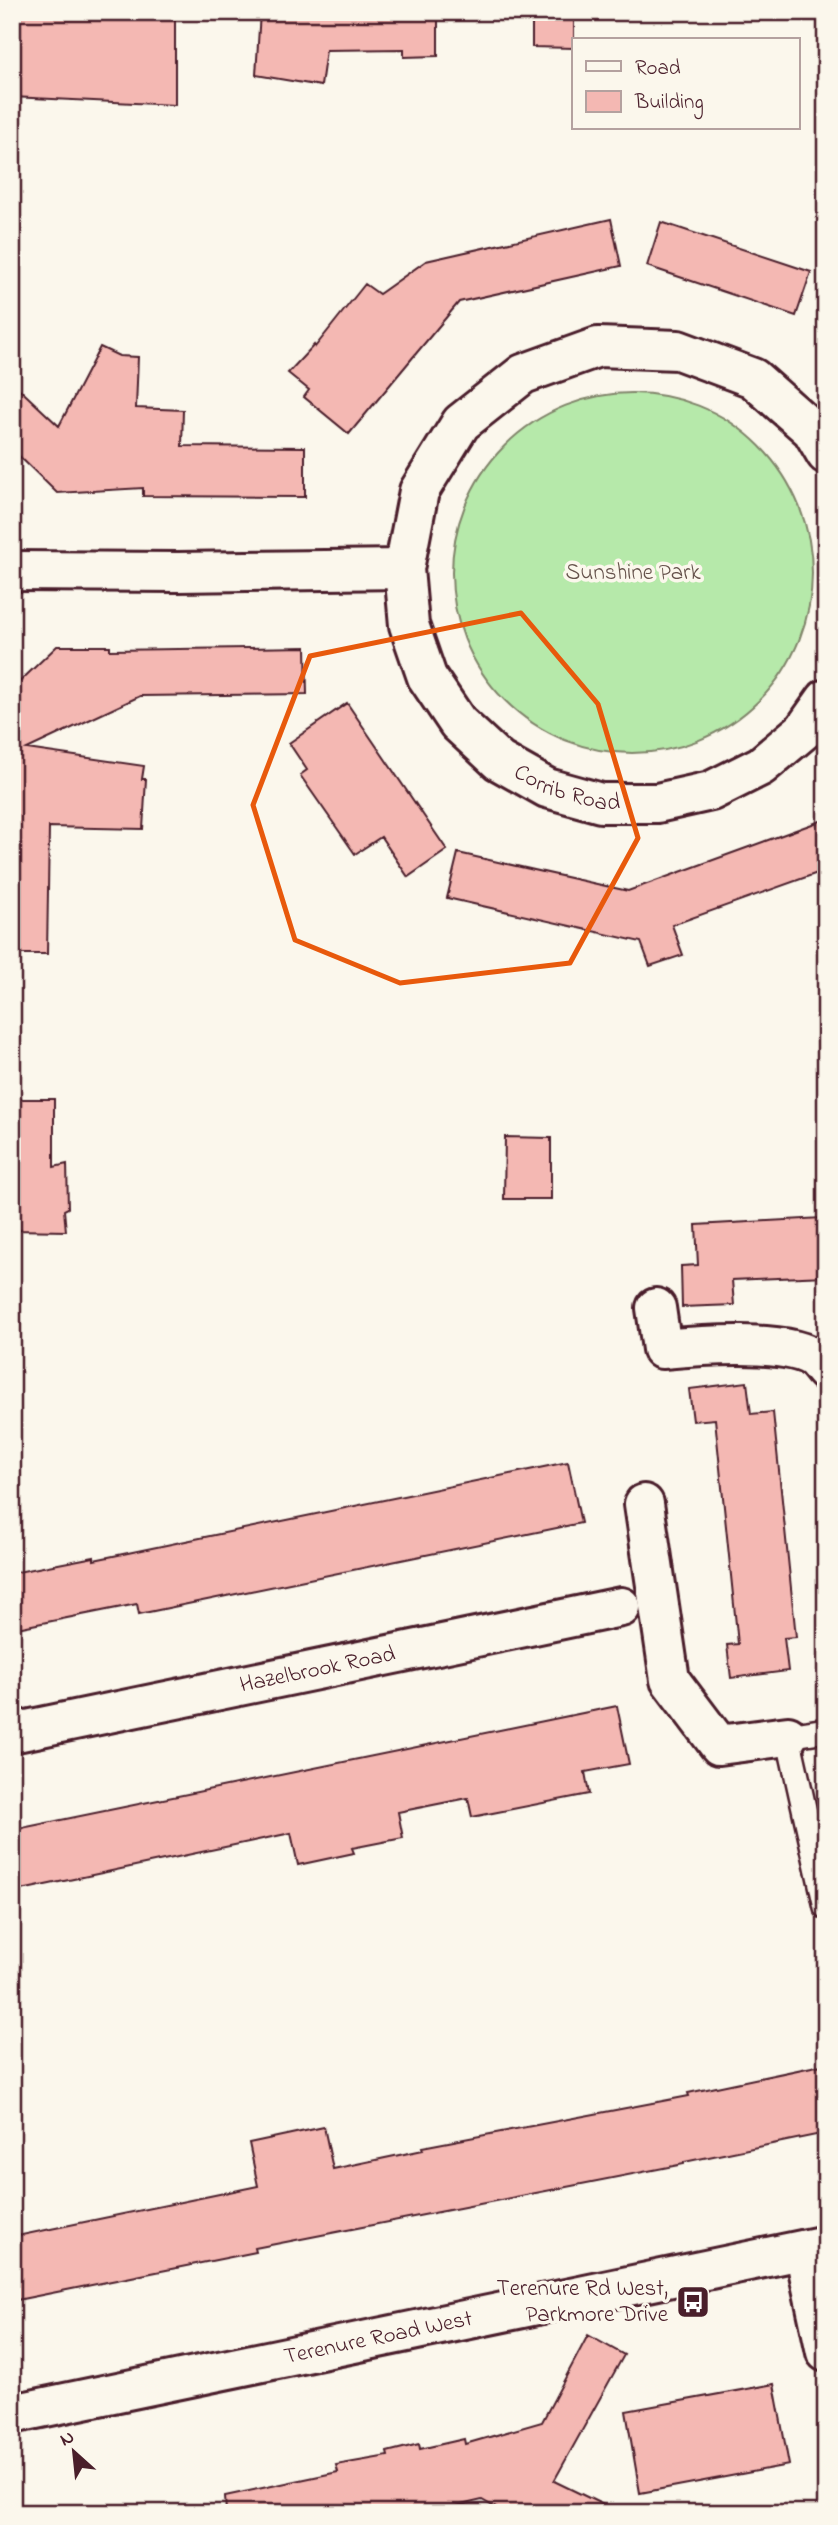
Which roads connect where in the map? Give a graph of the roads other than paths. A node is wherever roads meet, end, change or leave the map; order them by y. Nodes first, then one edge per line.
1 (826, 454) edge
2 (404, 569) junction
3 (12, 571) edge
4 (826, 699) edge
5 (656, 1308) dead end
6 (826, 1372) edge
7 (644, 1504) dead end
8 (621, 1607) dead end
9 (826, 1730) edge
10 (12, 1733) edge
11 (788, 1736) junction
12 (826, 1907) edge
13 (815, 2247) edge
14 (826, 2352) edge
15 (12, 2414) edge

1 - 2 street, Corrib Road
2 - 3 street
2 - 4 street, Corrib Road
5 - 6 street
7 - 11 street
8 - 10 street, Hazelbrook Road
9 - 11 lane
11 - 12 lane
13 - 14 street
13 - 15 street, Terenure Road West

